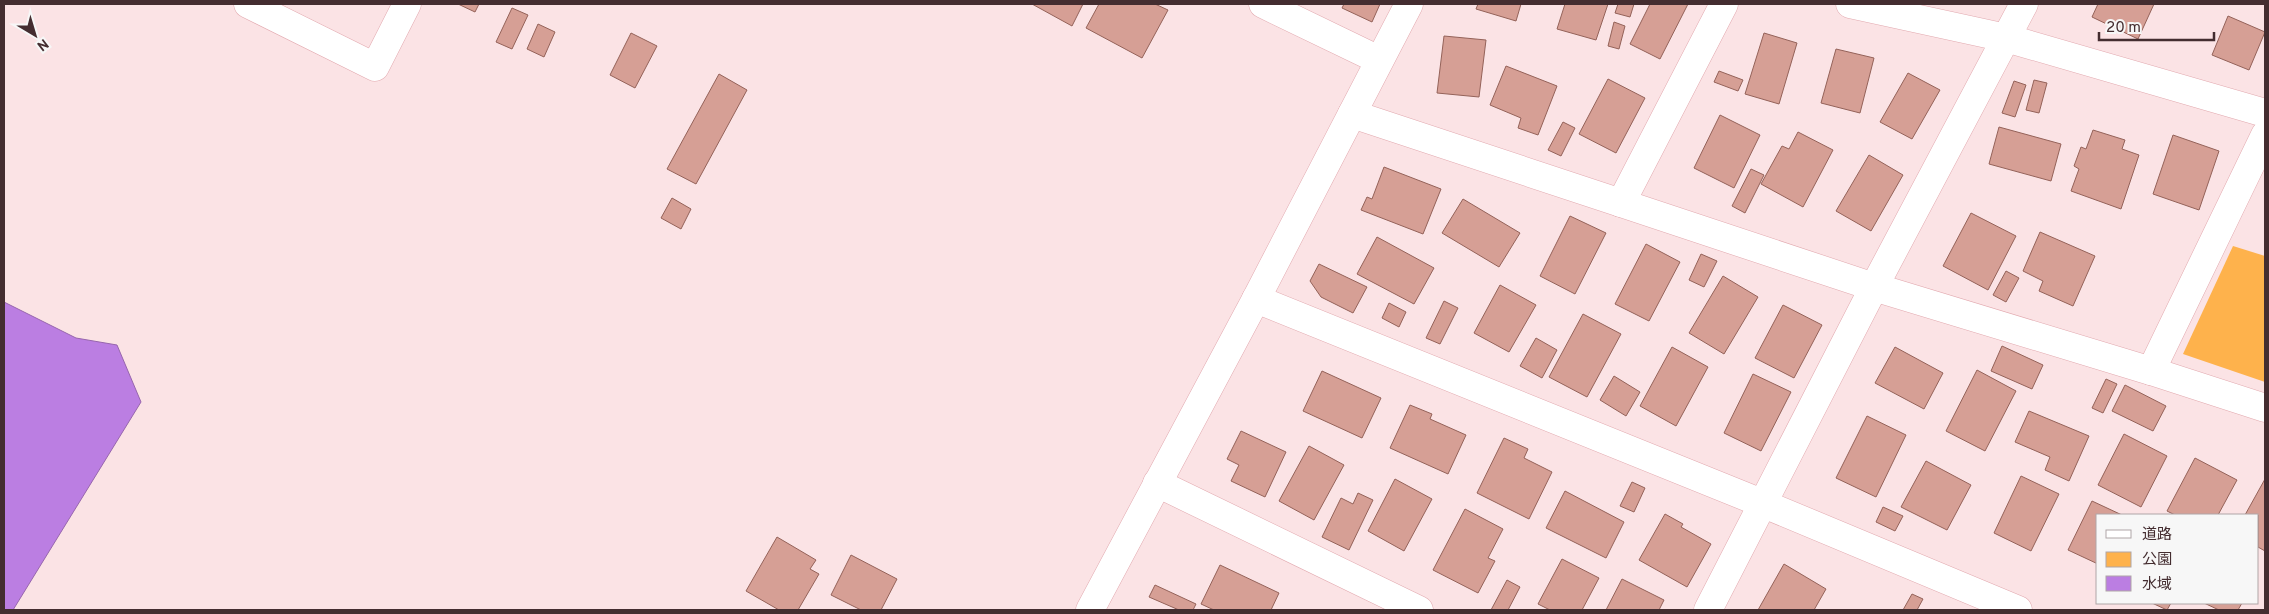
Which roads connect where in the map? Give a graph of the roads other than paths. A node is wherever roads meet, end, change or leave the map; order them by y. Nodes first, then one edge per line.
1 (248, 4) edge
2 (407, 4) edge
3 (1263, 4) edge
4 (1408, 4) edge
5 (1724, 4) edge
6 (1850, 4) edge
7 (2024, 4) edge
8 (2006, 38) junction
9 (1379, 60) junction
10 (2265, 113) edge
11 (1352, 114) junction
12 (2265, 135) edge
13 (1620, 203) junction
14 (1874, 287) junction
15 (1256, 299) junction
16 (2151, 371) junction
17 (2265, 408) edge
18 (1157, 483) junction
19 (1764, 504) junction
20 (1090, 610) edge
21 (1419, 610) edge
22 (1708, 610) edge
23 (2018, 610) edge

1 - 2 street
3 - 9 street
4 - 9 street
5 - 13 street
6 - 8 street
7 - 8 street
8 - 10 street
8 - 14 street
9 - 11 street
11 - 13 street
11 - 15 street
12 - 16 street
13 - 14 street
14 - 16 street
14 - 19 street
15 - 18 street
15 - 19 street
16 - 17 street
18 - 20 street
18 - 21 street
19 - 22 street
19 - 23 street

